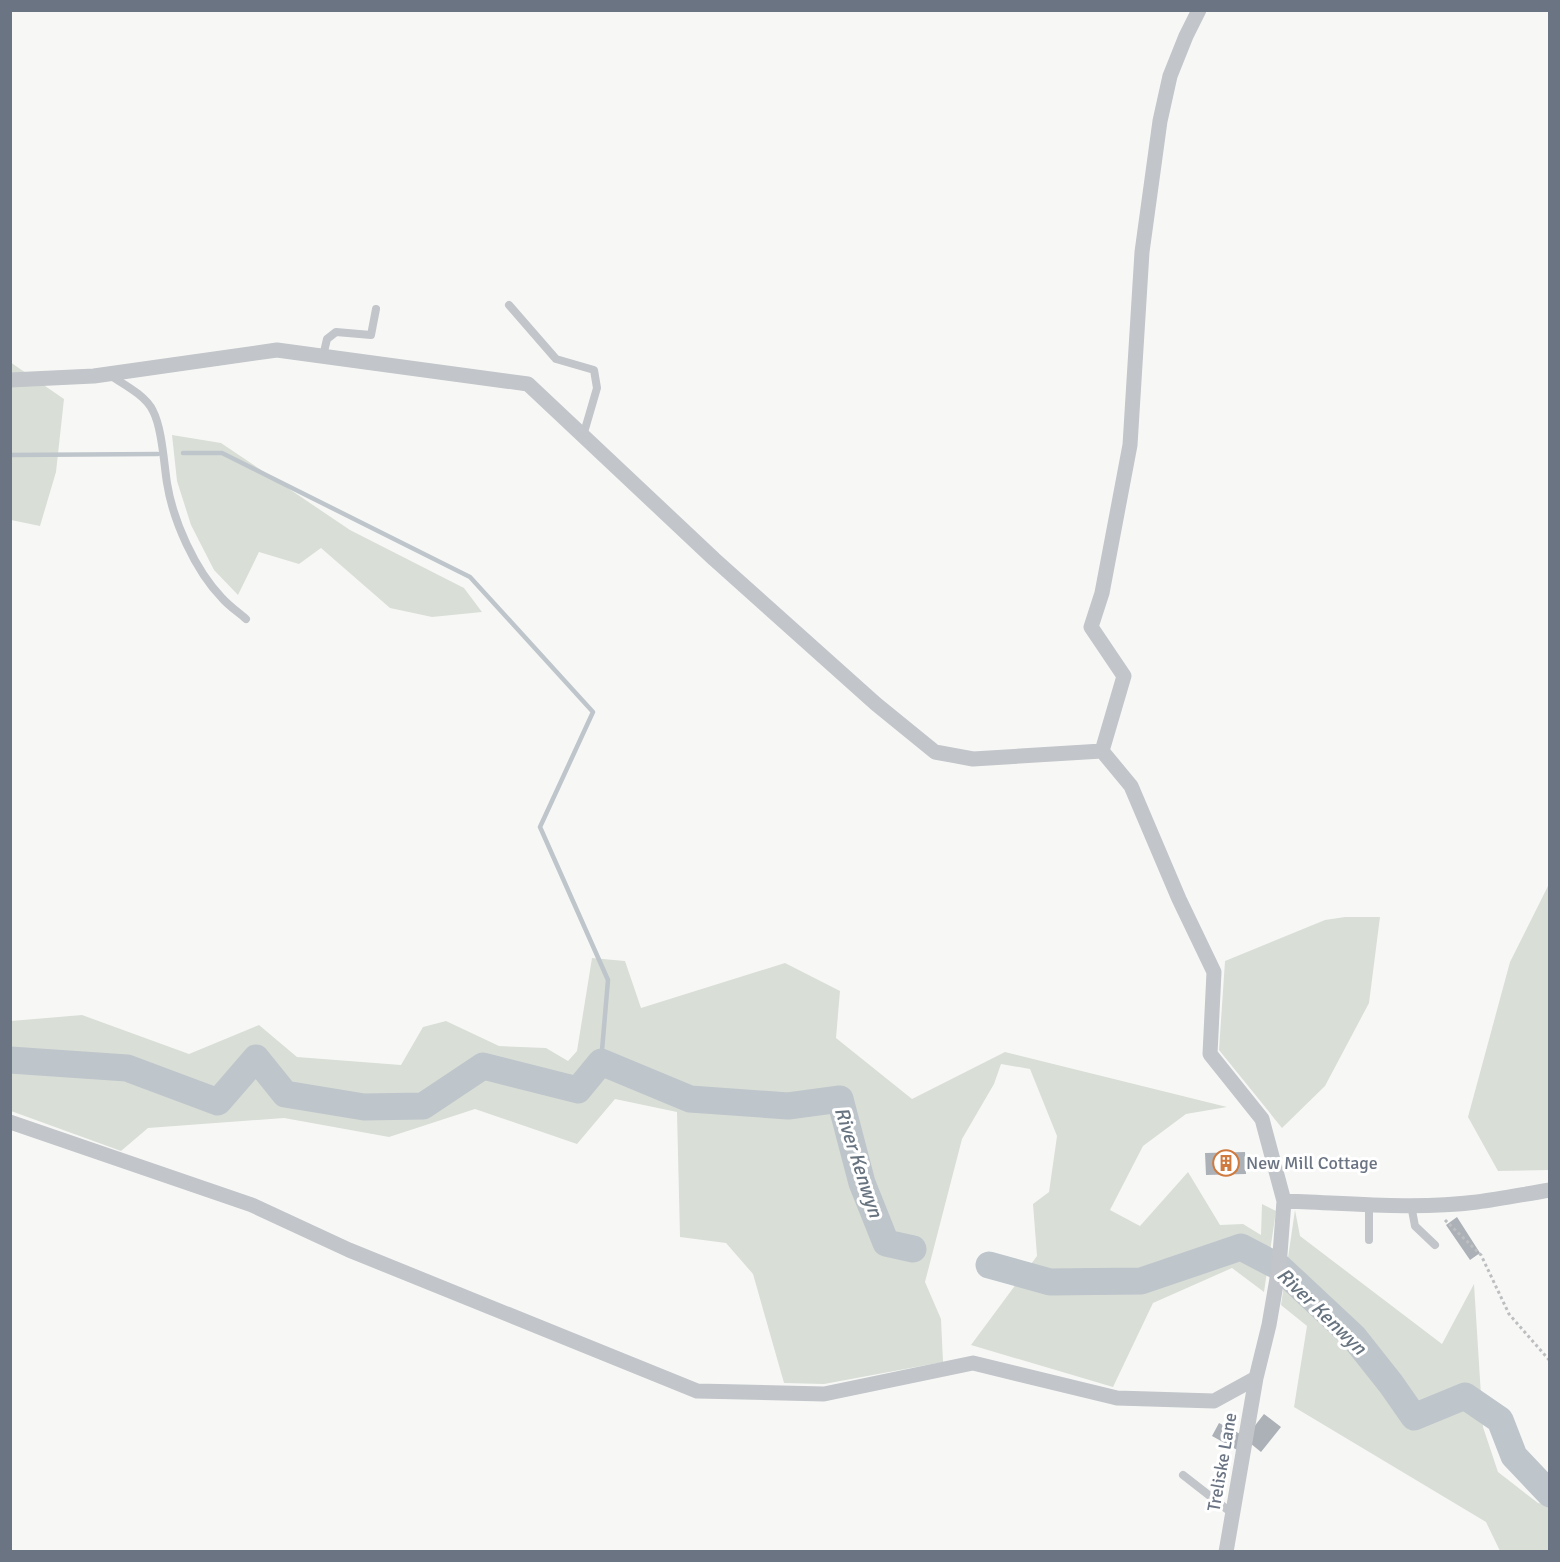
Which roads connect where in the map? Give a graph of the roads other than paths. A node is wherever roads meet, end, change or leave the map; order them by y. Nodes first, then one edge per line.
1 (1199, 10) edge
2 (508, 305) dead end
3 (376, 309) dead end
4 (323, 356) junction
5 (107, 374) junction
6 (10, 380) edge
7 (583, 436) junction
8 (246, 619) dead end
9 (1102, 751) junction
10 (11, 1125) edge
11 (1550, 1190) edge
12 (1284, 1201) junction
13 (1369, 1204) junction
14 (1411, 1205) junction
15 (1368, 1240) dead end
16 (1435, 1245) dead end
17 (1256, 1378) junction
18 (1183, 1475) dead end
19 (1233, 1514) junction
20 (1226, 1551) edge

1 - 9 street
2 - 7 lane
3 - 4 lane
4 - 5 street
4 - 7 street
5 - 6 street
5 - 8 lane
7 - 9 street
9 - 12 street, Treliske Lane
10 - 17 street
11 - 14 street
12 - 13 street
12 - 17 street, Treliske Lane
13 - 14 street
13 - 15 lane
14 - 16 lane
17 - 19 street, Treliske Lane
18 - 19 lane
19 - 20 street, Treliske Lane

